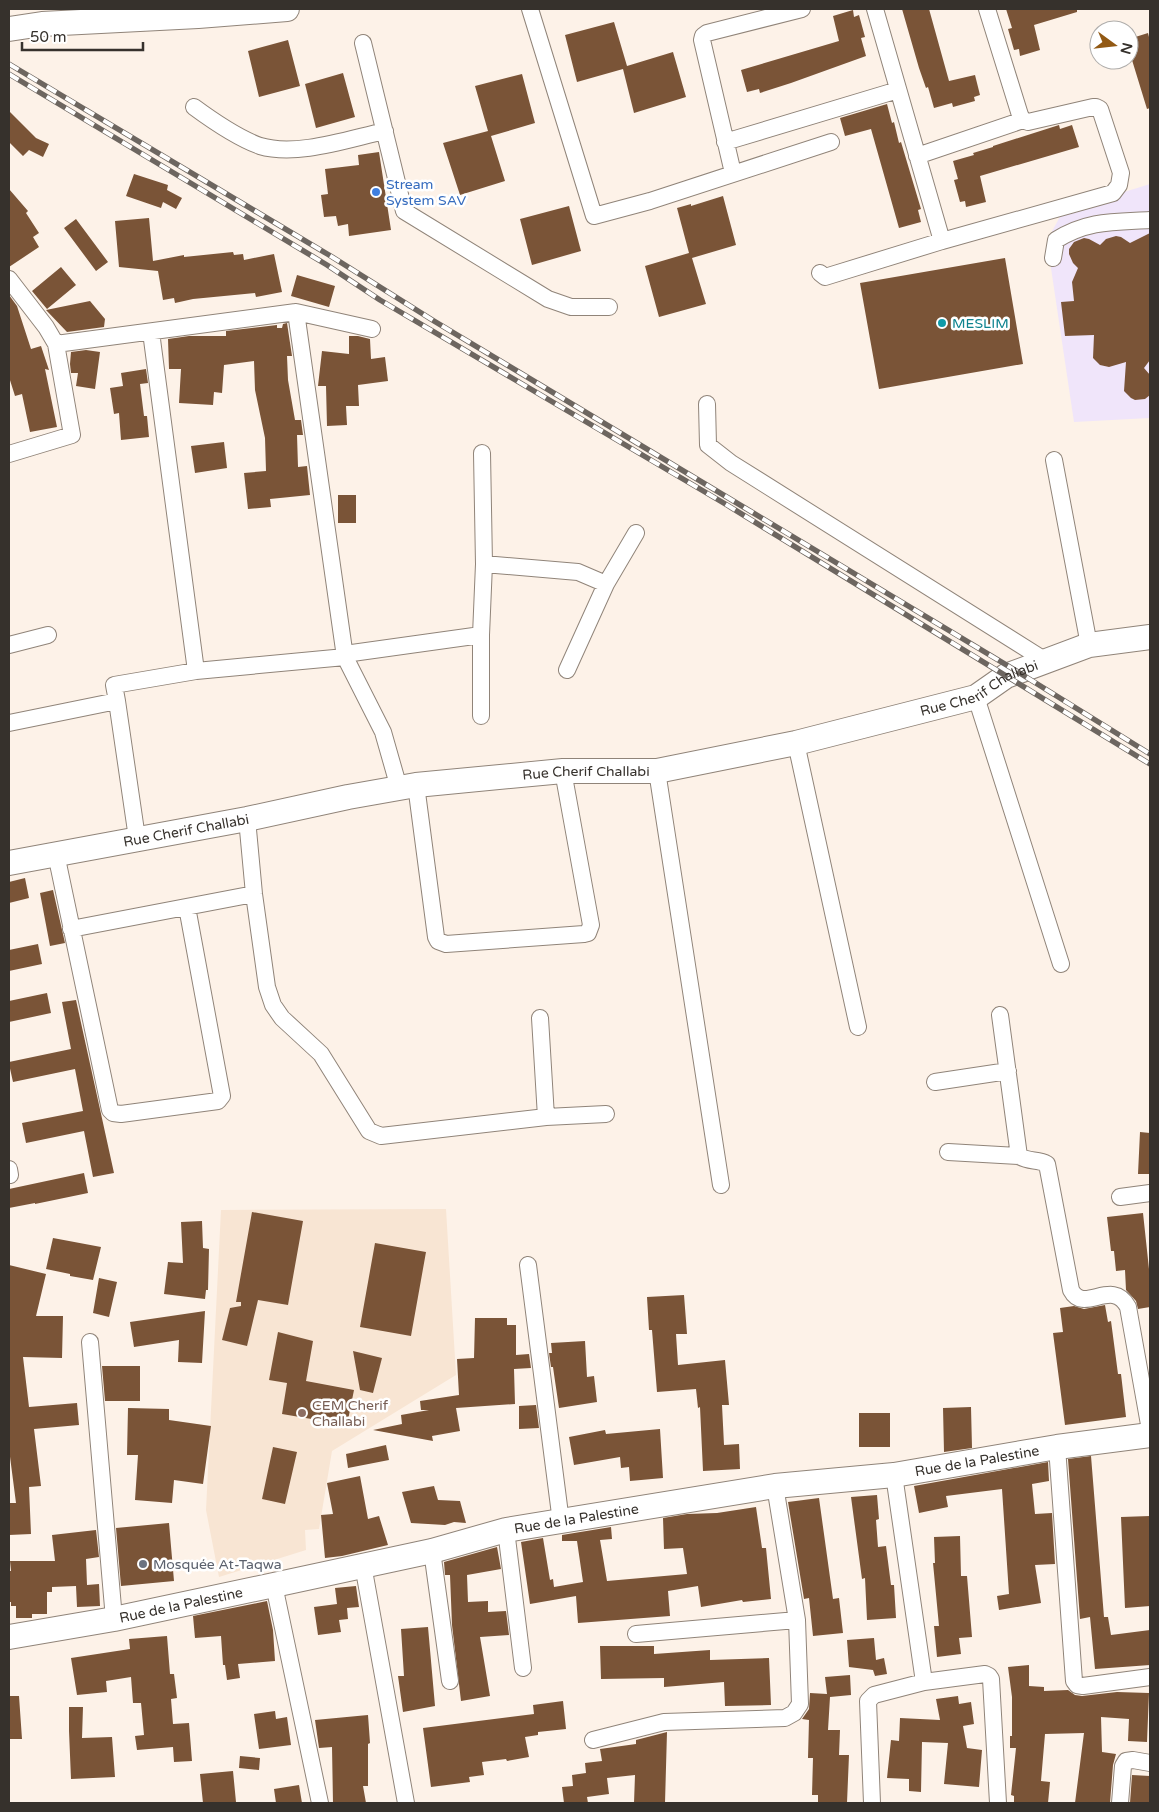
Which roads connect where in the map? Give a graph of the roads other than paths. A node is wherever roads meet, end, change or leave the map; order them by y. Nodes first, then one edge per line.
1 (287, 9) edge
2 (530, 9) edge
3 (802, 9) edge
4 (875, 9) edge
5 (986, 9) edge
6 (248, 10) edge
7 (197, 12) edge
8 (9, 29) edge
9 (363, 43) dead end
10 (898, 90) junction
11 (194, 107) dead end
12 (1023, 120) junction
13 (385, 131) junction
14 (725, 142) junction
15 (831, 142) dead end
16 (917, 156) junction
17 (733, 173) junction
18 (1150, 220) edge
19 (942, 242) junction
20 (1054, 258) dead end
21 (820, 273) dead end
22 (9, 279) edge
23 (609, 307) dead end
24 (296, 312) junction
25 (372, 329) dead end
26 (151, 332) junction
27 (56, 344) junction
28 (707, 404) dead end
29 (482, 453) dead end
30 (9, 454) edge
31 (1054, 460) dead end
32 (636, 533) dead end
33 (484, 564) junction
34 (606, 584) junction
35 (48, 635) dead end
36 (481, 635) junction
37 (1150, 636) edge
38 (9, 645) edge
39 (1089, 645) junction
40 (344, 656) junction
41 (1046, 661) junction
42 (567, 670) dead end
43 (196, 671) junction
44 (976, 697) junction
45 (117, 702) junction
46 (481, 716) dead end
47 (9, 723) edge
48 (796, 743) junction
49 (563, 771) junction
50 (657, 771) junction
51 (407, 787) junction
52 (247, 819) junction
53 (138, 838) junction
54 (56, 854) junction
55 (9, 863) edge
56 (254, 894) junction
57 (187, 907) junction
58 (71, 929) junction
59 (1061, 964) dead end
60 (1000, 1015) dead end
61 (540, 1018) dead end
62 (858, 1027) dead end
63 (1008, 1071) junction
64 (935, 1082) dead end
65 (606, 1114) dead end
66 (546, 1117) junction
67 (948, 1152) dead end
68 (1019, 1156) junction
69 (721, 1185) dead end
70 (1150, 1193) edge
71 (1120, 1197) dead end
72 (528, 1265) dead end
73 (90, 1342) dead end
74 (1150, 1430) edge
75 (1150, 1435) edge
76 (1057, 1447) junction
77 (894, 1475) junction
78 (776, 1486) junction
79 (561, 1522) junction
80 (506, 1530) junction
81 (432, 1551) junction
82 (363, 1565) junction
83 (274, 1585) junction
84 (114, 1620) junction
85 (797, 1620) junction
86 (636, 1634) dead end
87 (9, 1637) edge
88 (522, 1668) dead end
89 (1150, 1677) edge
90 (450, 1681) dead end
91 (924, 1682) junction
92 (593, 1740) dead end
93 (1150, 1763) edge
94 (320, 1803) edge
95 (406, 1803) edge
96 (872, 1803) edge
97 (998, 1803) edge
98 (1120, 1803) edge

1 - 6 street
2 - 17 street
3 - 14 street
4 - 10 street
5 - 12 street
6 - 7 street
7 - 8 street
9 - 13 street
10 - 14 street
10 - 16 street
11 - 13 street
12 - 16 street
12 - 19 street
13 - 23 street
14 - 17 street
15 - 17 street
16 - 19 street
18 - 20 street
19 - 21 street
22 - 27 street
24 - 25 street
24 - 26 street
24 - 40 street
26 - 27 street
26 - 43 street
27 - 30 street
28 - 41 street
29 - 33 street
31 - 39 street
32 - 34 street
33 - 34 street
33 - 36 street
34 - 42 street
35 - 38 street
36 - 40 street
36 - 46 street
37 - 39 street, Rue Cherif Challabi
39 - 41 street, Rue Cherif Challabi
40 - 43 street
40 - 51 street
41 - 44 street, Rue Cherif Challabi
43 - 45 street
44 - 48 street, Rue Cherif Challabi
44 - 59 street
45 - 47 street
45 - 53 street
48 - 50 street, Rue Cherif Challabi
48 - 62 street
49 - 50 street, Rue Cherif Challabi
49 - 51 street, Rue Cherif Challabi
49 - 51 street
50 - 69 street
51 - 52 street, Rue Cherif Challabi
52 - 53 street, Rue Cherif Challabi
52 - 56 street
53 - 54 street, Rue Cherif Challabi
54 - 55 street, Rue Cherif Challabi
54 - 58 street
56 - 57 street
56 - 66 street
57 - 58 street
57 - 58 street
60 - 63 street
61 - 66 street
63 - 64 street
63 - 68 street
65 - 66 street
67 - 68 street
68 - 74 street
70 - 71 street
72 - 79 street
73 - 84 street
75 - 76 street, Rue de la Palestine
76 - 77 street, Rue de la Palestine
76 - 89 street
77 - 78 street, Rue de la Palestine
77 - 91 street
78 - 79 street, Rue de la Palestine
78 - 85 street
79 - 80 street, Rue de la Palestine
80 - 81 street, Rue de la Palestine
80 - 88 street
81 - 82 street, Rue de la Palestine
81 - 90 street
82 - 83 street, Rue de la Palestine
82 - 95 street
83 - 84 street, Rue de la Palestine
83 - 94 street
84 - 87 street, Rue de la Palestine
85 - 86 street
85 - 92 street
91 - 96 street
91 - 97 street
93 - 98 street

